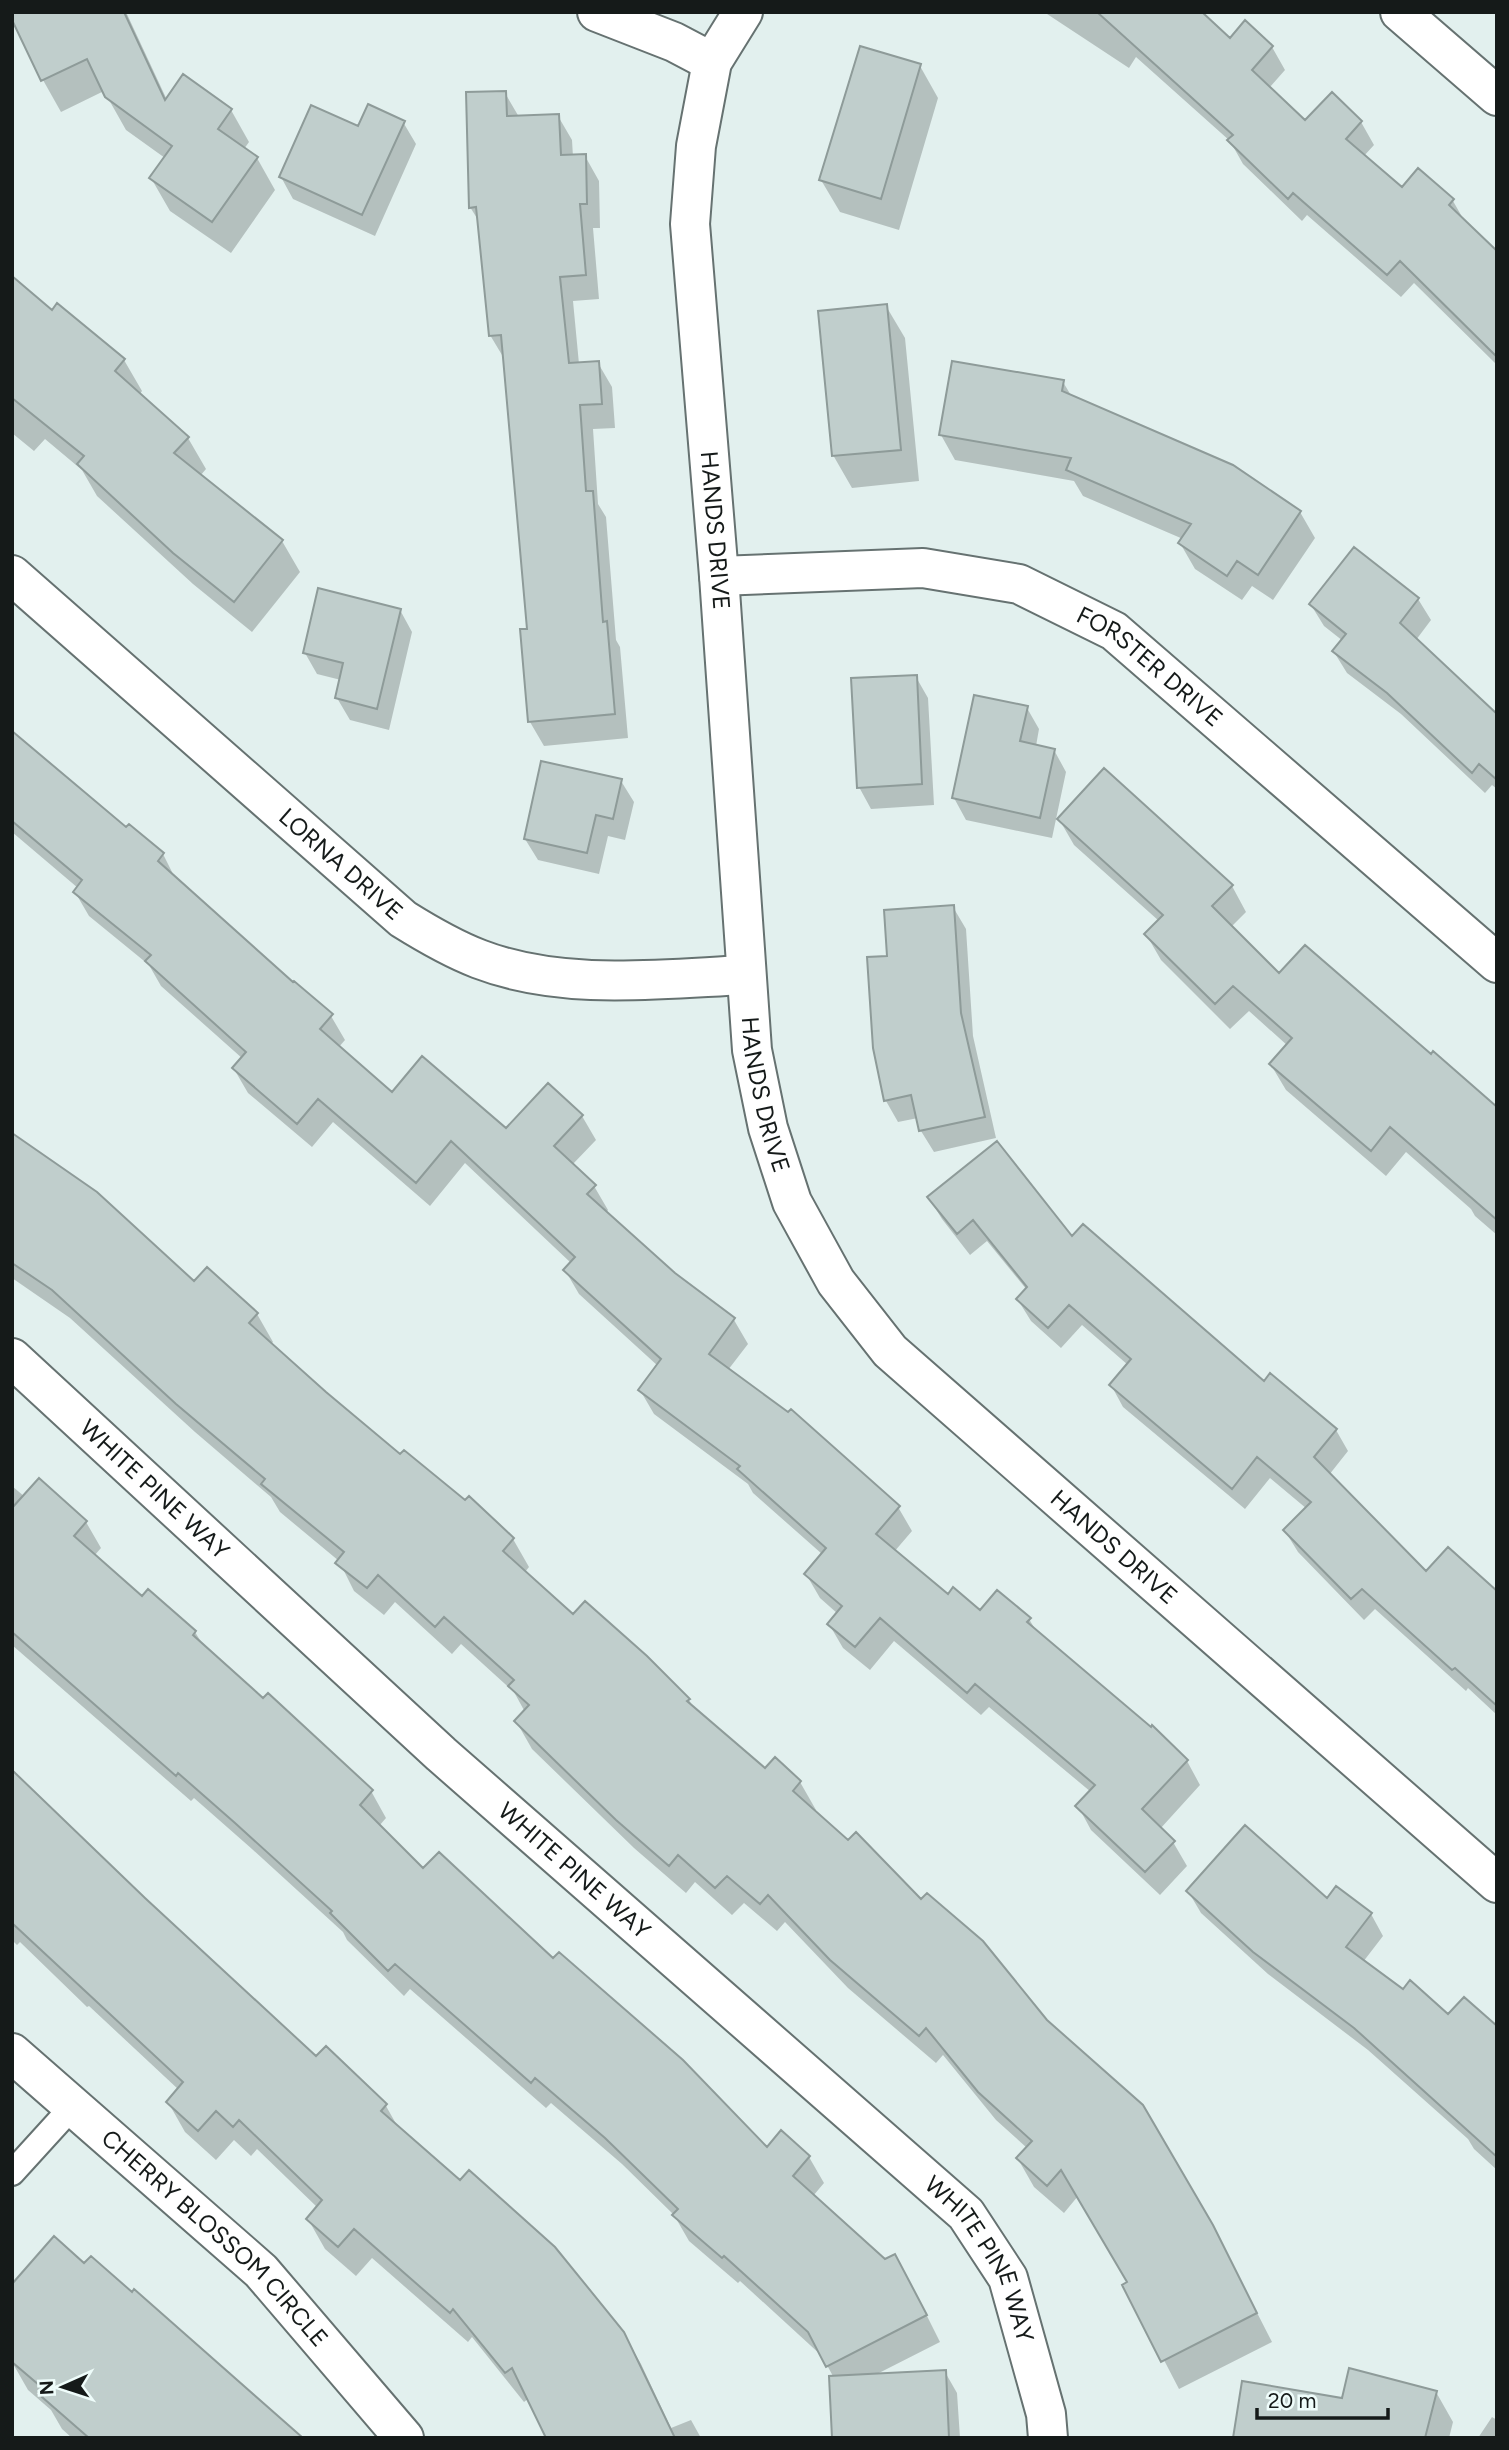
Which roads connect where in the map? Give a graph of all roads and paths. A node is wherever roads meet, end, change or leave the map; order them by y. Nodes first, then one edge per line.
1 (597, 12) edge
2 (743, 12) edge
3 (1400, 12) edge
4 (712, 62) junction
5 (1497, 96) edge
6 (12, 575) edge
7 (719, 576) junction
8 (1497, 963) edge
9 (745, 975) junction
10 (12, 1358) edge
11 (1497, 1882) edge
12 (12, 2053) edge
13 (73, 2106) junction
14 (12, 2173) edge
15 (404, 2438) edge
16 (1048, 2438) edge

1 - 4 street
2 - 4 street, HANDS DRIVE
3 - 5 street
4 - 7 street, HANDS DRIVE
6 - 9 street, LORNA DRIVE
7 - 8 street, FORSTER DRIVE
7 - 9 street, HANDS DRIVE
9 - 11 street, HANDS DRIVE
10 - 16 street, WHITE PINE WAY
12 - 13 street, CHERRY BLOSSOM CIRCLE
13 - 14 lane
13 - 15 street, CHERRY BLOSSOM CIRCLE

